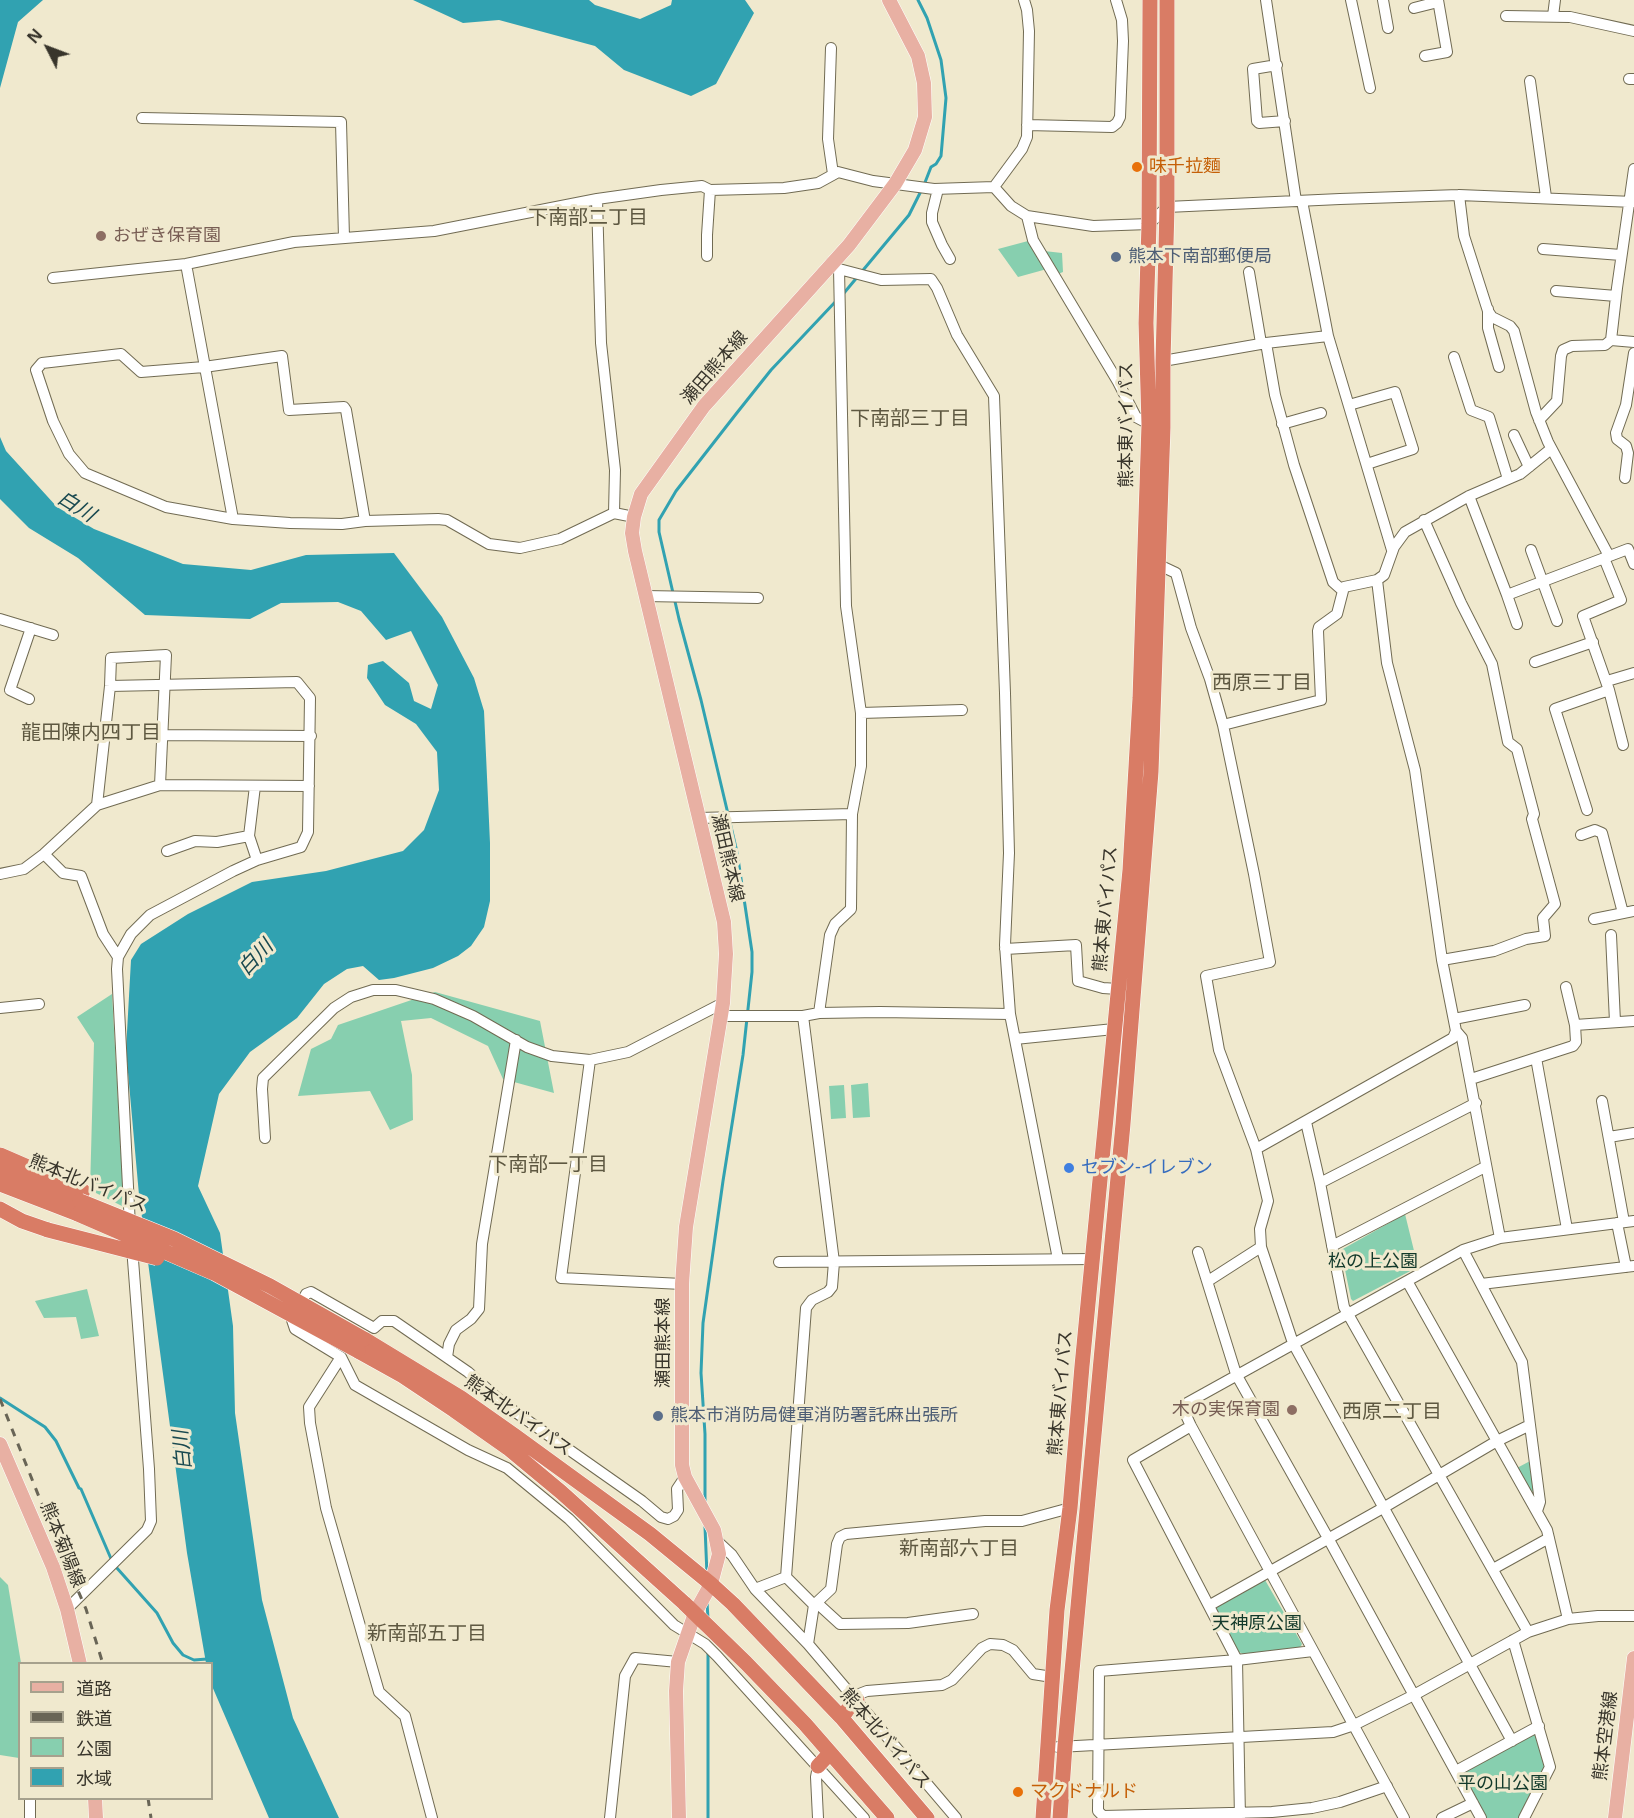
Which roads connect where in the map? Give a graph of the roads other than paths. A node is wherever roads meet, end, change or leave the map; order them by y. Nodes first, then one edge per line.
1 (889, 0) edge
2 (1024, 0) edge
3 (1116, 0) edge
4 (1150, 0) edge
5 (1167, 0) edge
6 (1266, 0) edge
7 (1351, 0) edge
8 (1383, 0) edge
9 (1555, 0) edge
10 (1438, 1) edge
11 (1414, 8) dead end
12 (1506, 16) dead end
13 (1553, 16) junction
14 (1388, 28) dead end
15 (1634, 31) edge
16 (831, 48) dead end
17 (1425, 56) dead end
18 (1276, 65) junction
19 (1530, 81) dead end
20 (1370, 88) dead end
21 (142, 118) dead end
22 (1285, 121) junction
23 (1028, 125) junction
24 (1634, 169) edge
25 (833, 174) junction
26 (895, 184) junction
27 (994, 187) junction
28 (934, 189) junction
29 (710, 190) junction
30 (1459, 195) junction
31 (1546, 197) junction
32 (597, 199) junction
33 (1299, 201) junction
34 (1631, 202) edge
35 (1167, 207) junction
36 (1027, 216) junction
37 (1149, 224) junction
38 (344, 238) junction
39 (1543, 249) dead end
40 (1621, 255) junction
41 (707, 256) dead end
42 (950, 259) dead end
43 (186, 264) junction
44 (835, 266) junction
45 (1249, 272) dead end
46 (53, 278) dead end
47 (1556, 291) dead end
48 (1616, 296) junction
49 (1488, 309) junction
50 (1509, 325) junction
51 (1489, 332) junction
52 (1328, 336) junction
53 (1611, 340) junction
54 (1634, 342) edge
55 (1264, 343) junction
56 (1634, 353) edge
57 (1454, 357) dead end
58 (1162, 361) junction
59 (204, 367) junction
60 (1499, 367) dead end
61 (1349, 405) junction
62 (1321, 413) dead end
63 (1539, 420) junction
64 (1149, 424) junction
65 (1282, 424) junction
66 (1514, 435) dead end
67 (1551, 449) junction
68 (1367, 464) junction
69 (1529, 467) junction
70 (1625, 478) dead end
71 (1509, 479) junction
72 (1468, 496) junction
73 (614, 513) junction
74 (634, 517) junction
75 (233, 519) junction
76 (1425, 520) junction
77 (365, 521) junction
78 (1392, 550) junction
79 (1531, 550) dead end
80 (1607, 557) junction
81 (1634, 564) edge
82 (1159, 565) junction
83 (1377, 580) junction
84 (1542, 582) junction
85 (1342, 590) junction
86 (1507, 595) junction
87 (645, 596) junction
88 (758, 598) dead end
89 (0, 619) edge
90 (1557, 621) dead end
91 (1517, 624) dead end
92 (31, 628) junction
93 (53, 635) dead end
94 (1593, 642) junction
95 (1535, 663) dead end
96 (1634, 673) edge
97 (164, 685) junction
98 (111, 686) junction
99 (1608, 686) junction
100 (28, 699) dead end
101 (962, 710) dead end
102 (861, 714) junction
103 (1223, 725) junction
104 (162, 735) junction
105 (311, 736) junction
106 (1623, 745) dead end
107 (159, 785) junction
108 (255, 786) junction
109 (309, 786) junction
110 (97, 805) junction
111 (1587, 810) dead end
112 (852, 814) junction
113 (699, 818) junction
114 (1581, 835) dead end
115 (249, 837) junction
116 (167, 851) dead end
117 (44, 854) junction
118 (257, 860) junction
119 (0, 874) edge
120 (1628, 912) edge
121 (1594, 919) dead end
122 (1611, 935) dead end
123 (1005, 949) junction
124 (118, 957) junction
125 (1442, 960) junction
126 (1566, 987) dead end
127 (1118, 989) junction
128 (39, 1004) dead end
129 (1525, 1005) dead end
130 (0, 1008) edge
131 (721, 1010) junction
132 (819, 1013) junction
133 (1010, 1014) junction
134 (804, 1016) junction
135 (1454, 1020) junction
136 (1634, 1020) edge
137 (1615, 1022) junction
138 (1575, 1025) junction
139 (1114, 1029) junction
140 (1456, 1031) junction
141 (1014, 1038) junction
142 (516, 1040) junction
143 (1536, 1058) junction
144 (591, 1060) junction
145 (1471, 1079) junction
146 (1602, 1101) dead end
147 (1476, 1103) junction
148 (1306, 1122) junction
149 (1634, 1133) edge
150 (1609, 1137) junction
151 (265, 1138) dead end
152 (1256, 1149) junction
153 (0, 1155) edge
154 (1485, 1167) junction
155 (0, 1170) edge
156 (1320, 1183) junction
157 (0, 1184) edge
158 (80, 1202) junction
159 (0, 1209) edge
160 (1625, 1222) edge
161 (1567, 1229) junction
162 (1500, 1238) junction
163 (1332, 1246) junction
164 (1261, 1247) junction
165 (1463, 1250) junction
166 (1198, 1252) dead end
167 (1058, 1259) junction
168 (1093, 1259) junction
169 (779, 1262) dead end
170 (834, 1262) junction
171 (1630, 1267) edge
172 (214, 1273) junction
173 (1208, 1281) junction
174 (1407, 1281) junction
175 (682, 1284) junction
176 (1481, 1284) junction
177 (1348, 1312) junction
178 (1293, 1343) junction
179 (361, 1345) junction
180 (341, 1357) junction
181 (447, 1357) junction
182 (1236, 1374) junction
183 (1530, 1425) junction
184 (1191, 1426) junction
185 (1497, 1441) junction
186 (0, 1444) edge
187 (1439, 1476) junction
188 (685, 1477) junction
189 (1070, 1508) junction
190 (1383, 1508) junction
191 (1537, 1510) junction
192 (1328, 1538) junction
193 (1550, 1538) junction
194 (718, 1542) junction
195 (1493, 1569) junction
196 (1270, 1571) junction
197 (786, 1577) junction
198 (711, 1584) junction
199 (755, 1589) junction
200 (816, 1604) junction
201 (1210, 1605) junction
202 (67, 1609) junction
203 (695, 1613) junction
204 (973, 1614) dead end
205 (1634, 1616) edge
206 (1568, 1619) junction
207 (1528, 1632) junction
208 (688, 1633) junction
209 (1513, 1640) junction
210 (808, 1644) junction
211 (1313, 1651) junction
212 (1634, 1658) edge
213 (1237, 1660) junction
214 (80, 1662) edge
215 (678, 1662) junction
216 (1469, 1665) junction
217 (1052, 1677) junction
218 (1414, 1695) junction
219 (856, 1698) junction
220 (841, 1717) junction
221 (1630, 1717) edge
222 (1354, 1725) junction
223 (1539, 1726) junction
224 (1239, 1736) junction
225 (1512, 1741) junction
226 (1098, 1744) junction
227 (1065, 1746) junction
228 (1048, 1749) junction
229 (830, 1752) junction
230 (818, 1766) junction
231 (1456, 1771) junction
232 (1388, 1786) junction
233 (30, 1800) edge
234 (95, 1800) edge
235 (1473, 1803) junction
236 (1240, 1816) edge
237 (30, 1818) edge
238 (96, 1818) edge
239 (432, 1818) edge
240 (610, 1818) edge
241 (679, 1818) edge
242 (818, 1818) edge
243 (864, 1818) edge
244 (887, 1818) edge
245 (927, 1818) edge
246 (956, 1818) edge
247 (1043, 1818) edge
248 (1060, 1818) edge
249 (1404, 1818) edge
250 (1442, 1818) edge
251 (1481, 1818) edge
252 (1524, 1818) edge
253 (1615, 1818) edge

1 - 26 main road, 瀬田熊本線
2 - 23 street
3 - 23 street
4 - 37 highway, 熊本東バイパス
5 - 35 highway, 熊本東バイパス
6 - 18 street
7 - 20 street
8 - 14 street
9 - 13 street
10 - 11 street
10 - 17 street
12 - 13 street
13 - 15 street
16 - 25 street
18 - 22 street
18 - 22 street
19 - 31 street
21 - 38 street
22 - 33 street
23 - 27 street
24 - 34 street
25 - 26 street
25 - 29 street
26 - 28 street
26 - 44 main road, 瀬田熊本線
27 - 28 street
27 - 36 street
28 - 42 street
29 - 32 street
29 - 41 street
30 - 31 street
30 - 33 street
30 - 49 street
31 - 34 street
32 - 38 street
32 - 73 street
33 - 35 street
33 - 52 street
34 - 40 street
35 - 37 street
35 - 58 highway, 熊本東バイパス
36 - 37 street
36 - 64 street
37 - 64 highway, 熊本東バイパス
38 - 43 street
39 - 40 street
40 - 48 street
43 - 46 street
43 - 59 street
44 - 74 main road, 瀬田熊本線
44 - 102 street
44 - 123 street
45 - 55 street
47 - 48 street
48 - 53 street
49 - 50 street
49 - 51 street
50 - 51 street
50 - 63 street
51 - 60 street
52 - 55 street
52 - 61 street
53 - 54 street
53 - 63 street
55 - 58 street
55 - 65 street
56 - 70 street
57 - 71 street
58 - 82 highway, 熊本東バイパス
59 - 75 street
59 - 75 street
59 - 77 street
61 - 68 street
61 - 68 street
62 - 65 street
63 - 67 street
64 - 127 highway, 熊本東バイパス
65 - 85 street
66 - 69 street
67 - 69 street
67 - 80 street
68 - 78 street
69 - 71 street
71 - 72 street
72 - 76 street
72 - 86 street
73 - 74 street
73 - 77 street
74 - 87 main road, 瀬田熊本線
75 - 77 street
76 - 78 street
76 - 125 street
78 - 83 street
79 - 84 street
80 - 81 street
80 - 84 street
80 - 94 street
82 - 103 street
82 - 227 highway, 熊本東バイパス
83 - 85 street
83 - 125 street
84 - 86 street
84 - 90 street
85 - 103 street
86 - 91 street
87 - 88 street
87 - 113 main road, 瀬田熊本線
89 - 92 street
92 - 93 street
92 - 100 street
94 - 95 street
94 - 99 street
96 - 99 street
97 - 98 street
97 - 98 street
97 - 104 street
97 - 105 street
98 - 110 street
99 - 106 street
99 - 111 street
101 - 102 street
102 - 112 street
103 - 152 street
104 - 105 street
104 - 107 street
105 - 109 street
107 - 108 street
107 - 110 street
108 - 109 street
108 - 115 street
109 - 118 street
110 - 117 street
112 - 113 street
112 - 132 street
113 - 131 main road, 瀬田熊本線
114 - 120 street
115 - 116 street
115 - 118 street
117 - 119 street
117 - 124 street
118 - 124 street
120 - 121 street
122 - 137 street
123 - 127 street
123 - 133 street
124 - 202 street
125 - 135 street
126 - 138 street
127 - 139 highway, 熊本東バイパス
128 - 130 street
129 - 135 street
131 - 134 street
131 - 144 street
131 - 175 main road, 瀬田熊本線
132 - 133 street
132 - 134 street
133 - 141 street
134 - 170 street
135 - 140 street
136 - 137 street
137 - 138 street
138 - 143 street
139 - 141 street
139 - 168 highway, 熊本東バイパス
140 - 145 street
140 - 148 street
141 - 167 street
142 - 144 street
142 - 151 street
142 - 181 street
143 - 145 street
143 - 161 street
144 - 175 street
145 - 147 street
146 - 150 street
147 - 154 street
147 - 156 street
148 - 152 street
148 - 156 street
149 - 150 street
150 - 160 street
152 - 164 street
153 - 158 highway
154 - 162 street
154 - 163 street
155 - 158 highway, 熊本北バイパス
156 - 163 street
157 - 158 highway, 熊本北バイパス
158 - 172 highway, 熊本北バイパス, bridge
158 - 179 highway, 熊本北バイパス, bridge
159 - 172 highway, bridge
160 - 161 street
160 - 171 street
161 - 162 street
162 - 165 street
163 - 177 street
164 - 173 street
164 - 178 street
165 - 174 street
165 - 176 street
166 - 173 street
167 - 168 street
167 - 170 street
168 - 189 highway, 熊本東バイパス
169 - 170 street
170 - 197 street
171 - 176 street
172 - 179 highway, 熊本北バイパス, bridge
173 - 182 street
174 - 177 street
174 - 185 street
175 - 188 main road, 瀬田熊本線
176 - 183 street
177 - 178 street
177 - 187 street
178 - 182 street
178 - 190 street
179 - 198 highway, 熊本北バイパス
179 - 203 highway, 熊本北バイパス
180 - 181 street
180 - 208 street
180 - 239 street
181 - 188 street
182 - 184 street
182 - 192 street
183 - 185 street
183 - 191 street
184 - 196 street
184 - 201 street
185 - 187 street
185 - 191 street
186 - 202 main road, 熊本菊陽線
187 - 190 street
187 - 195 street
188 - 194 main road, 瀬田熊本線
189 - 200 street
189 - 217 highway, 熊本東バイパス
190 - 192 street
190 - 216 street
191 - 193 street
192 - 196 street
192 - 218 street
193 - 195 street
193 - 206 street
194 - 198 main road
194 - 199 street
195 - 207 street
196 - 201 street
196 - 211 street
197 - 199 street
197 - 200 street
198 - 203 main road
198 - 220 highway, 熊本北バイパス
199 - 210 street
200 - 204 street
200 - 210 street
201 - 213 street
202 - 214 main road, 熊本菊陽線
203 - 208 main road
203 - 229 highway, 熊本北バイパス
205 - 206 street
206 - 207 street
207 - 209 street
208 - 215 main road
208 - 230 street
209 - 216 street
209 - 223 street
210 - 219 street
211 - 213 street
211 - 222 street
212 - 221 main road, 熊本空港線
213 - 224 street
213 - 226 street
215 - 240 street
215 - 241 main road
216 - 218 street
216 - 225 street
217 - 219 street
217 - 228 highway, 熊本東バイパス
218 - 222 street
218 - 231 street
219 - 220 highway
219 - 246 street
220 - 245 highway, 熊本北バイパス
221 - 253 main road, 熊本空港線
222 - 224 street
222 - 232 street
223 - 225 street
223 - 252 street
224 - 226 street
224 - 236 street
225 - 231 street
226 - 227 street
226 - 236 street
227 - 228 street
227 - 248 highway, 熊本東バイパス
228 - 247 highway, 熊本東バイパス
229 - 230 highway
229 - 244 highway, 熊本北バイパス
230 - 242 street
230 - 243 street
231 - 235 street
232 - 236 street
232 - 249 street
233 - 237 street
234 - 238 main road
235 - 250 street
235 - 251 street

